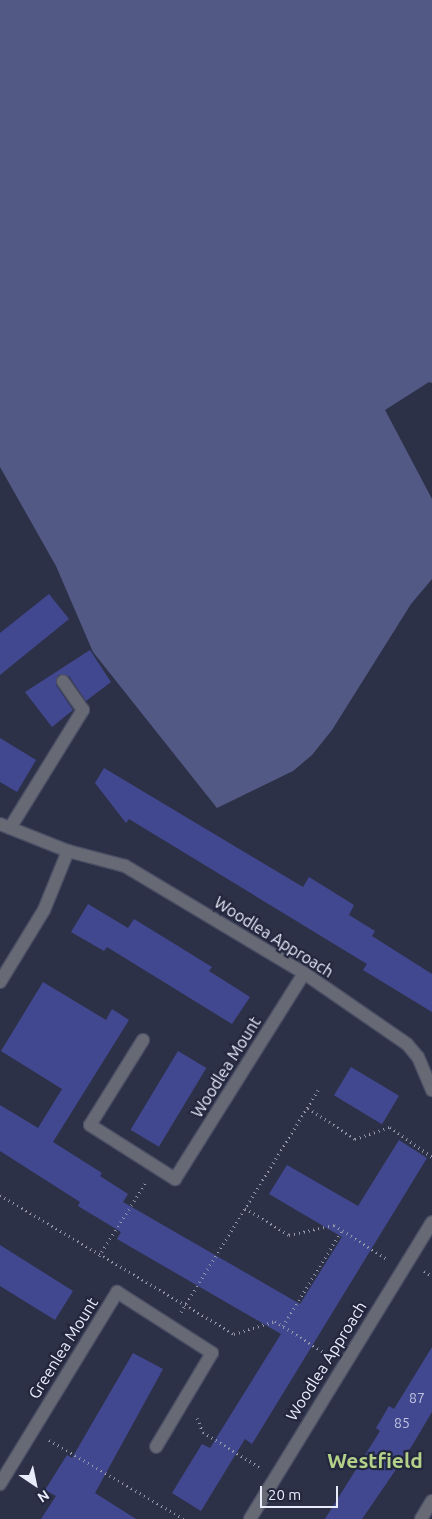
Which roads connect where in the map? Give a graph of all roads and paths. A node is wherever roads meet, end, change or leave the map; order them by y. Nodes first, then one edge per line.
1 (63, 681) dead end
2 (5, 826) edge
3 (68, 851) junction
4 (304, 972) junction
5 (0, 982) edge
6 (143, 1040) dead end
7 (318, 1090) dead end
8 (432, 1090) edge
9 (308, 1108) junction
10 (432, 1157) edge
11 (156, 1166) junction
12 (0, 1195) edge
13 (245, 1208) junction
14 (432, 1222) edge
15 (342, 1230) junction
16 (99, 1256) junction
17 (402, 1269) junction
18 (185, 1306) junction
19 (283, 1326) junction
20 (172, 1327) junction
21 (343, 1364) junction
22 (186, 1395) junction
23 (32, 1430) junction
24 (156, 1447) dead end
25 (274, 1477) junction
26 (0, 1483) edge
27 (432, 1501) edge
28 (184, 1519) edge
29 (250, 1519) edge
30 (421, 1519) edge

1 - 2 street
2 - 3 street, Woodlea Approach
3 - 4 street, Woodlea Approach
3 - 5 street
4 - 8 street, Woodlea Approach
4 - 11 street, Woodlea Mount
6 - 11 street
7 - 9 path
9 - 10 path
9 - 13 path
11 - 16 path
12 - 16 path
13 - 15 path
13 - 18 path
14 - 17 street, Woodlea Approach
15 - 17 path
15 - 19 path
16 - 18 path
17 - 21 street, Woodlea Approach
18 - 19 path
18 - 20 path
19 - 21 path
20 - 22 street, Greenlea Mount
20 - 23 street, Greenlea Mount
21 - 25 street, Woodlea Approach
22 - 24 street, Greenlea Mount
22 - 25 path
23 - 26 street, Greenlea Mount
23 - 28 path
25 - 29 street, Woodlea Approach
27 - 30 street

